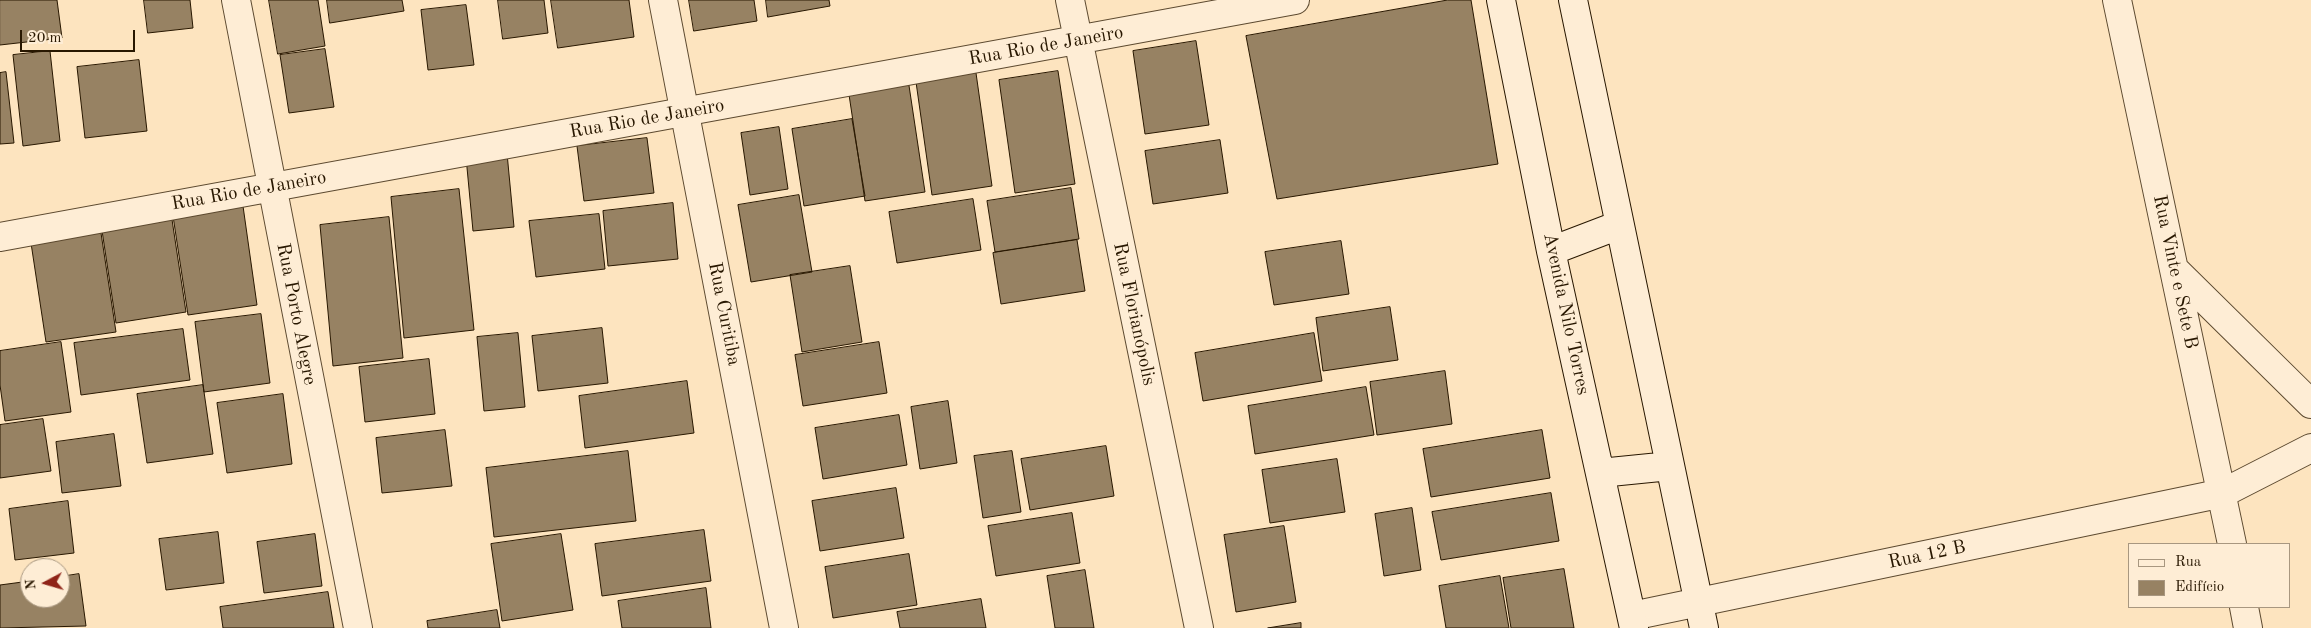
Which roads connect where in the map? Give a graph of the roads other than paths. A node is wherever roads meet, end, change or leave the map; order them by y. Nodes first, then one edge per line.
1 (236, 0) edge
2 (663, 0) edge
3 (1070, 0) edge
4 (1295, 0) edge
5 (1501, 0) edge
6 (1573, 0) edge
7 (2117, 0) edge
8 (1077, 40) junction
9 (685, 112) junction
10 (272, 187) junction
11 (1620, 225) junction
12 (0, 237) edge
13 (1551, 250) junction
14 (2175, 270) junction
15 (2311, 404) edge
16 (2311, 448) edge
17 (1670, 466) junction
18 (1600, 473) junction
19 (2223, 493) junction
20 (2232, 543) edge
21 (2244, 608) edge
22 (1701, 615) edge
23 (1633, 622) edge
24 (358, 628) edge
25 (784, 628) edge
26 (1199, 628) edge
27 (2248, 628) edge

1 - 10 street, Rua Porto Alegre
2 - 9 street, Rua Curitiba
3 - 8 street, Rua Florianópolis
4 - 8 street, Rua Rio de Janeiro
5 - 13 street, Avenida Nilo Torres
6 - 11 street
7 - 14 street, Rua Vinte e Sete B
8 - 9 street, Rua Rio de Janeiro
8 - 26 street, Rua Florianópolis
9 - 10 street, Rua Rio de Janeiro
9 - 25 street, Rua Curitiba
10 - 12 street, Rua Rio de Janeiro
10 - 24 street, Rua Porto Alegre
11 - 13 street
11 - 17 street
13 - 18 street, Avenida Nilo Torres
14 - 15 street
14 - 19 street, Rua Vinte e Sete B
16 - 19 street, Rua 12 B
17 - 18 street
17 - 22 street
18 - 23 street, Avenida Nilo Torres
19 - 20 street, Rua Vinte e Sete B
19 - 22 street, Rua 12 B
21 - 27 street
22 - 23 street, Rua 12 B

